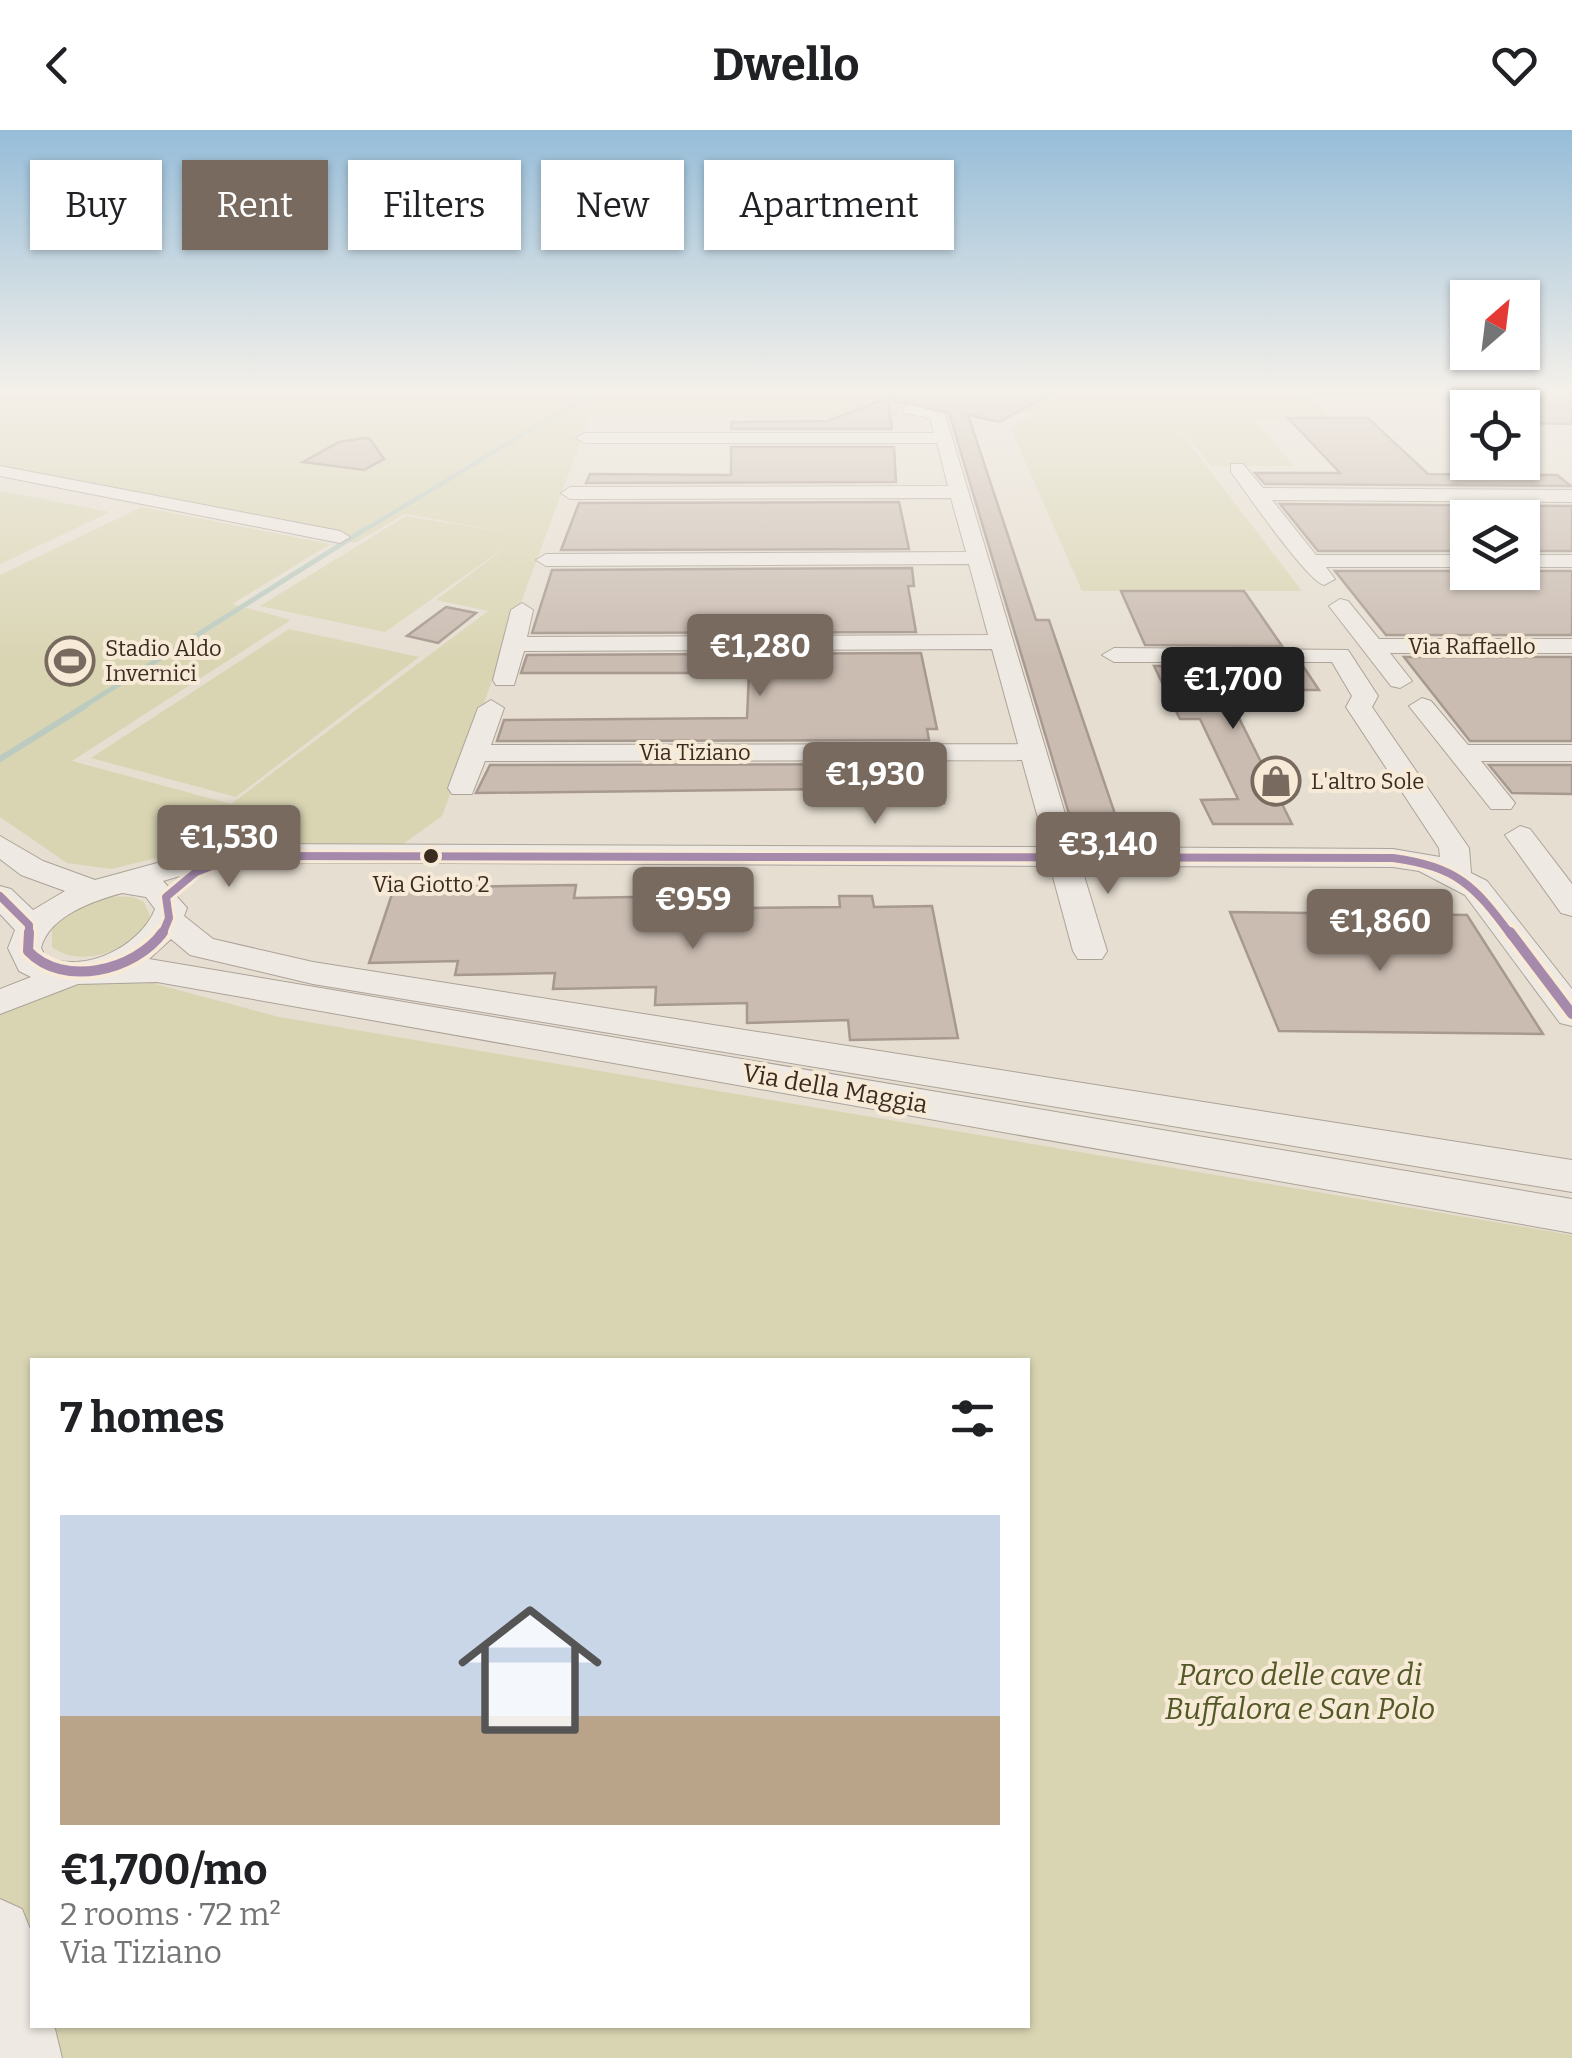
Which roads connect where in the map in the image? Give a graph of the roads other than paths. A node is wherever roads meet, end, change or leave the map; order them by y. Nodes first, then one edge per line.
1 (46, 480) edge
2 (574, 480) edge
3 (956, 480) edge
4 (1247, 480) edge
5 (960, 492) junction
6 (570, 493) junction
7 (1258, 494) junction
8 (1572, 496) edge
9 (340, 537) dead end
10 (979, 558) junction
11 (546, 560) junction
12 (1309, 561) junction
13 (1450, 562) edge
14 (1540, 562) edge
15 (1572, 562) edge
16 (536, 586) dead end
17 (522, 610) dead end
18 (1003, 642) junction
19 (514, 644) junction
20 (1372, 646) junction
21 (1572, 646) edge
22 (1114, 655) dead end
23 (505, 680) dead end
24 (1400, 680) dead end
25 (1422, 706) dead end
26 (491, 708) dead end
27 (1034, 752) junction
28 (1459, 752) junction
29 (475, 753) junction
30 (1572, 753) edge
31 (462, 788) dead end
32 (1501, 803) dead end
33 (1312, 828) dead end
34 (1520, 835) dead end
35 (0, 844) edge
36 (280, 854) junction
37 (1326, 856) junction
38 (1065, 858) junction
39 (1456, 874) junction
40 (122, 883) junction
41 (89, 888) junction
42 (0, 896) edge
43 (1569, 899) edge
44 (168, 909) junction
45 (25, 933) junction
46 (1090, 951) dead end
47 (86, 971) junction
48 (0, 973) edge
49 (0, 1002) edge
50 (1572, 1014) edge
51 (1572, 1176) edge
52 (1572, 1216) edge
53 (0, 1931) edge
54 (28, 2058) edge

1 - 9 street
2 - 6 street
3 - 5 street
4 - 7 street, Via Raffaello
5 - 6 street
5 - 10 street
6 - 11 street
7 - 8 street
7 - 12 street, Via Raffaello
10 - 11 street
10 - 18 street
11 - 16 street
12 - 13 street
12 - 20 street, Via Raffaello
14 - 15 street
17 - 19 street
18 - 19 street
18 - 27 street
19 - 23 street
20 - 21 street, Via Raffaello
20 - 24 street, Via Raffaello
22 - 39 street
25 - 28 street
26 - 29 street
27 - 29 street, Via Tiziano
27 - 38 street
28 - 30 street
28 - 32 street
29 - 31 street
33 - 37 street
34 - 43 street
35 - 41 street
36 - 38 street
36 - 40 street
36 - 44 street
37 - 38 street
37 - 39 street
38 - 46 street
39 - 50 street
40 - 41 street
40 - 44 street, Via della Maggia
41 - 45 street
42 - 45 street
44 - 47 street
44 - 51 street, Via della Maggia
45 - 47 street
45 - 48 street
47 - 49 street
47 - 52 street, Via della Maggia
53 - 54 street

